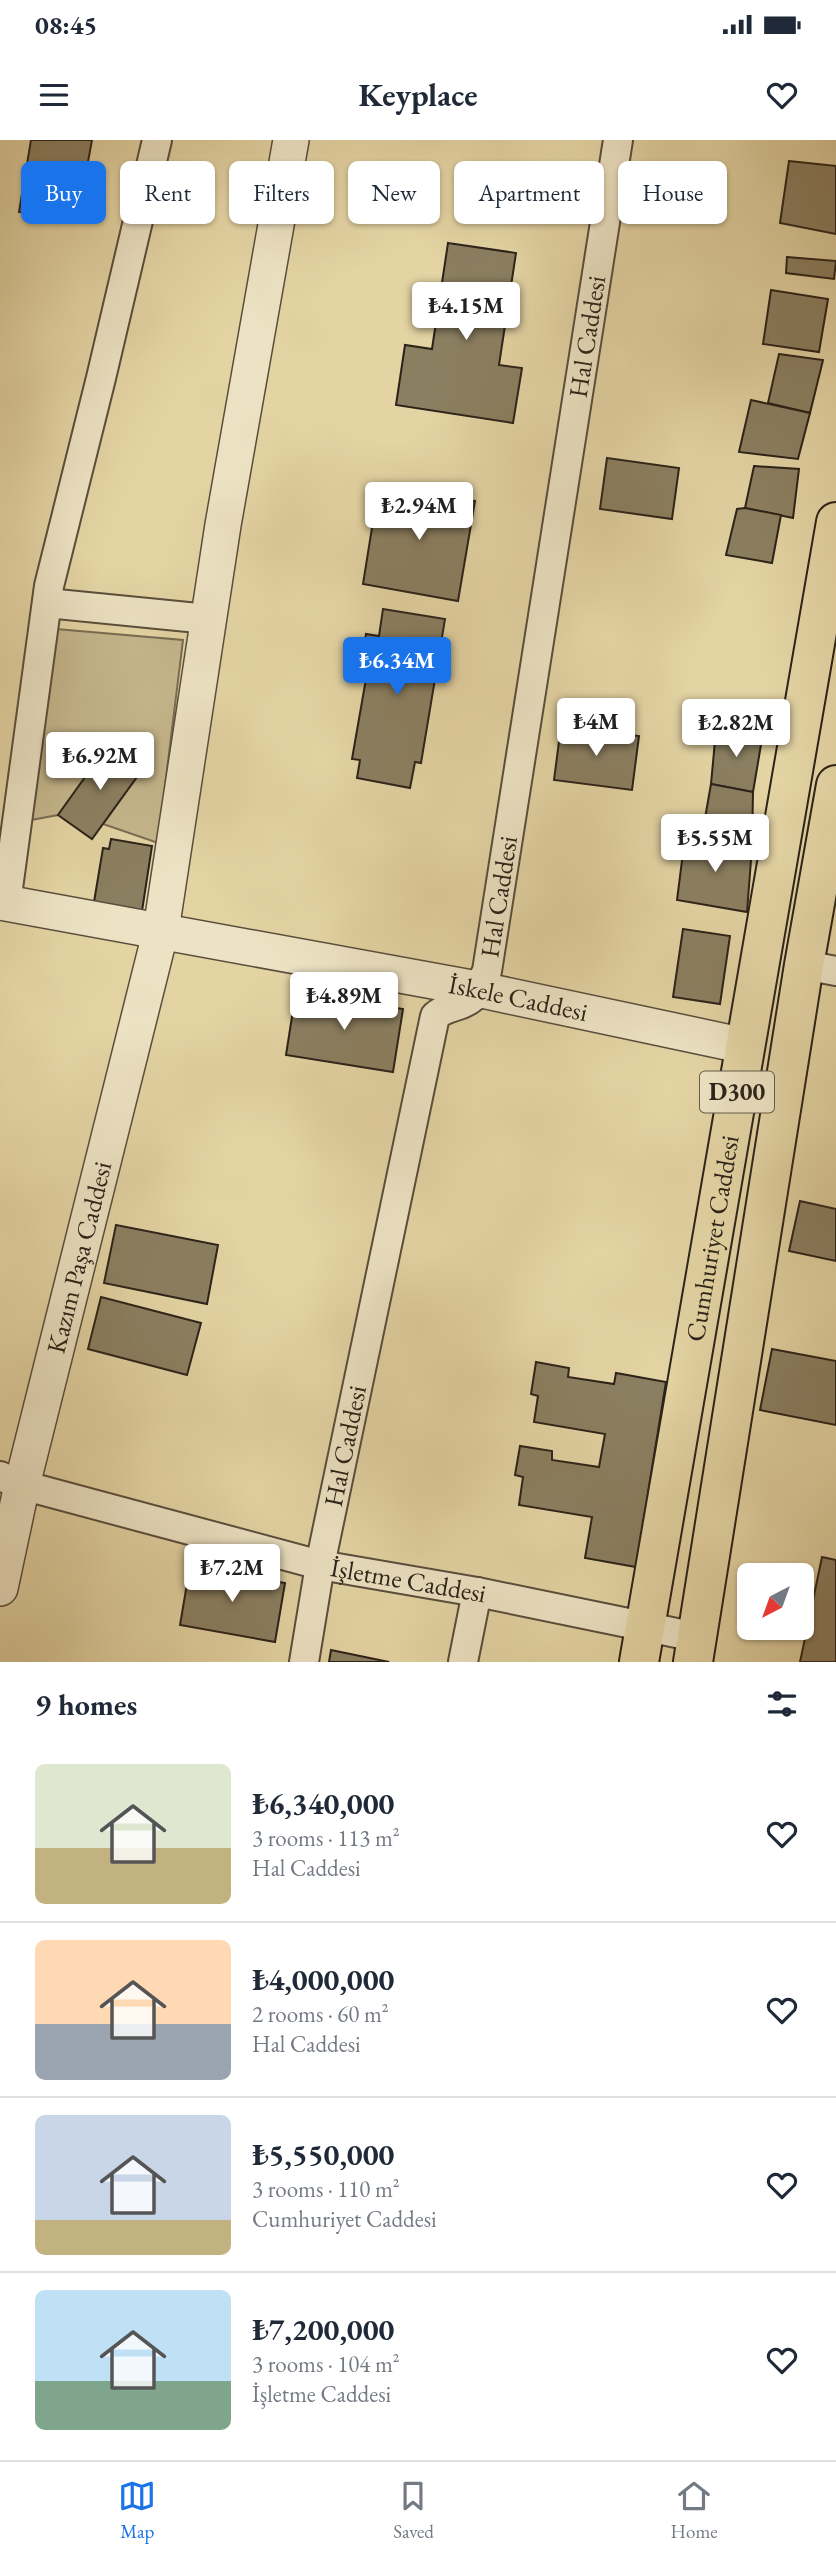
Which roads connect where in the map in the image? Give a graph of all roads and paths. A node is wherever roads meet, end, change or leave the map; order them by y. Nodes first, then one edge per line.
1 (156, 140) edge
2 (291, 140) edge
3 (618, 140) edge
4 (836, 523) edge
5 (47, 603) junction
6 (208, 619) junction
7 (836, 785) edge
8 (3, 903) edge
9 (161, 930) junction
10 (820, 968) edge
11 (477, 989) junction
12 (745, 1046) junction
13 (11, 1480) edge
14 (320, 1565) junction
15 (0, 1588) edge
16 (477, 1592) junction
17 (645, 1625) junction
18 (695, 1650) edge
19 (304, 1662) edge
20 (463, 1662) edge
21 (639, 1662) edge

1 - 5 street
2 - 6 street, Kazım Paşa Caddesi
3 - 11 street, Hal Caddesi
4 - 12 highway, Cumhuriyet Caddesi / D300
5 - 6 street
5 - 8 street
6 - 9 street, Kazım Paşa Caddesi
7 - 10 highway, Cumhuriyet Caddesi / D300
8 - 9 street, İskele Caddesi
9 - 11 street, İskele Caddesi
9 - 13 street, Kazım Paşa Caddesi
10 - 18 highway, Cumhuriyet Caddesi / D300
11 - 12 street, İskele Caddesi
11 - 14 street, Hal Caddesi
12 - 17 highway, Cumhuriyet Caddesi / D300
13 - 14 street, İşletme Caddesi
13 - 15 street, Kazım Paşa Caddesi
14 - 16 street, İşletme Caddesi
14 - 19 street, Hal Caddesi
16 - 17 street, İşletme Caddesi
16 - 20 street
17 - 18 street, İşletme Caddesi
17 - 21 highway, Cumhuriyet Caddesi / D300

